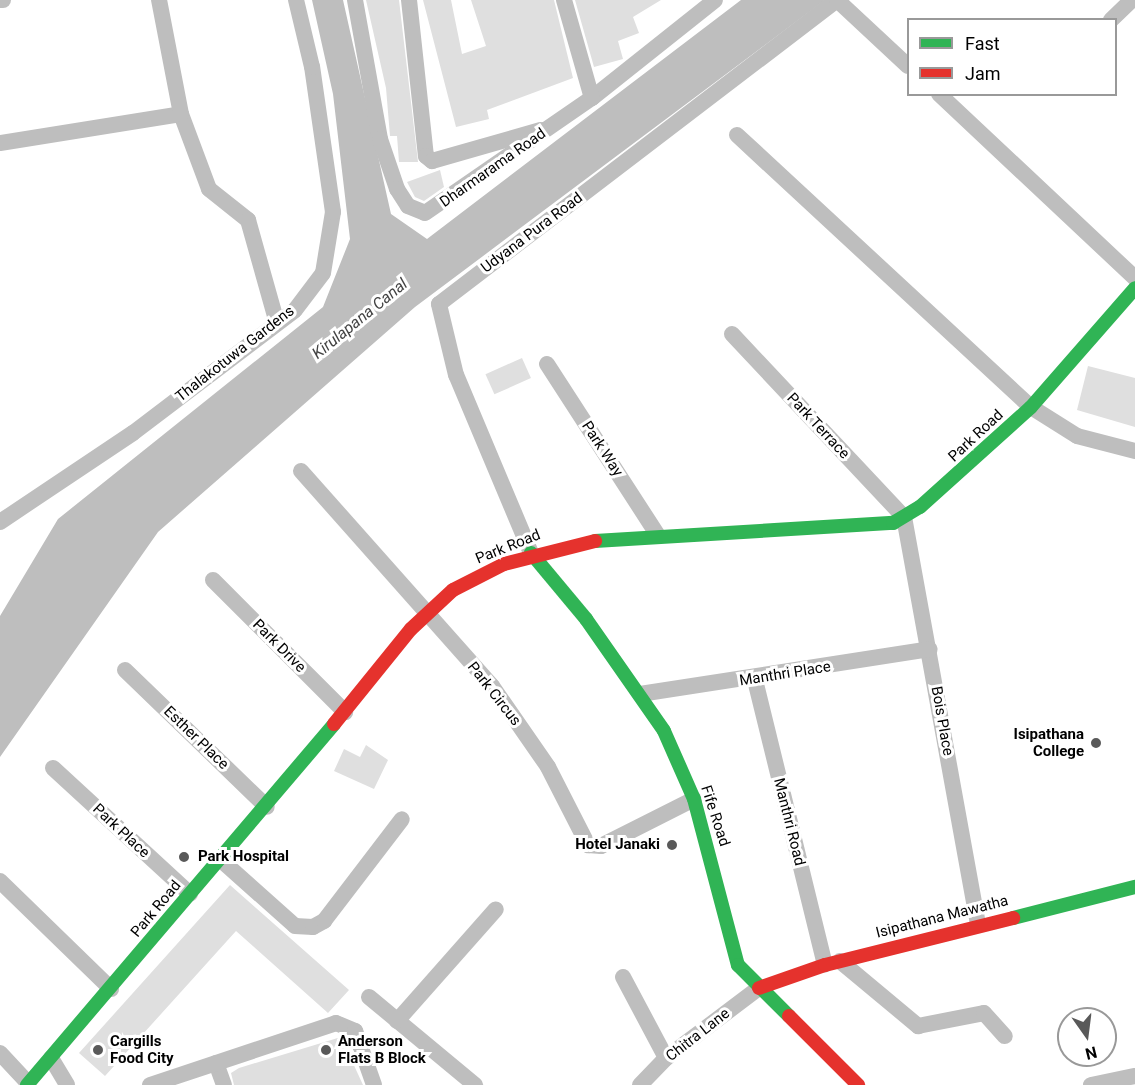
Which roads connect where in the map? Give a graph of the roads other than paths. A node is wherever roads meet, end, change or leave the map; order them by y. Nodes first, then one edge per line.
1 (159, 0) edge
2 (296, 0) edge
3 (355, 0) edge
4 (409, 0) edge
5 (564, 0) edge
6 (715, 0) edge
7 (837, 0) edge
8 (1132, 0) edge
9 (1114, 18) edge
10 (907, 64) edge
11 (941, 96) edge
12 (592, 98) junction
13 (181, 114) junction
14 (553, 127) junction
15 (737, 135) dead end
16 (0, 143) edge
17 (1135, 278) edge
18 (1135, 288) edge
19 (277, 323) junction
20 (732, 334) dead end
21 (547, 364) dead end
22 (1031, 407) junction
23 (1135, 451) edge
24 (301, 471) dead end
25 (904, 517) junction
26 (0, 522) edge
27 (657, 534) junction
28 (531, 553) junction
29 (213, 580) dead end
30 (426, 614) junction
31 (930, 649) junction
32 (125, 670) dead end
33 (755, 680) junction
34 (640, 694) junction
35 (345, 712) junction
36 (53, 768) dead end
37 (694, 799) junction
38 (267, 807) junction
39 (402, 819) dead end
40 (221, 860) junction
41 (0, 881) edge
42 (1135, 887) edge
43 (190, 894) junction
44 (496, 909) dead end
45 (978, 924) junction
46 (832, 963) junction
47 (623, 977) dead end
48 (759, 988) junction
49 (111, 989) junction
50 (369, 997) dead end
51 (396, 1021) junction
52 (1005, 1036) dead end
53 (0, 1053) edge
54 (51, 1058) junction
55 (666, 1058) junction
56 (216, 1063) junction
57 (1135, 1076) edge
58 (27, 1084) edge
59 (67, 1085) edge
60 (150, 1085) edge
61 (224, 1085) edge
62 (374, 1085) edge
63 (475, 1085) edge
64 (640, 1085) edge
65 (858, 1085) edge
66 (1091, 1085) edge

1 - 13 street
2 - 19 street, Thalakotuwa Gardens
3 - 14 street, Dharmarama Road
4 - 14 street
5 - 12 street
6 - 12 street, Dharmarama Road
7 - 10 street
7 - 28 street, Udyana Pura Road
8 - 9 street
11 - 17 street
12 - 14 street, Dharmarama Road
13 - 16 street
13 - 19 street
15 - 22 street
18 - 22 main road, Park Road
19 - 26 street, Thalakotuwa Gardens
20 - 25 street, Park Terrace
21 - 27 street, Park Way
22 - 23 street
22 - 25 main road, Park Road
24 - 30 street, Park Circus
25 - 27 main road, Park Road
25 - 31 street, Bois Place
27 - 28 main road, Park Road
28 - 30 main road, Park Road
28 - 34 main road, Fife Road
29 - 35 street, Park Drive
30 - 35 main road, Park Road
30 - 37 street, Park Circus
31 - 33 street, Manthri Place
31 - 45 street, Bois Place
32 - 38 street, Esther Place
33 - 34 street, Manthri Place
33 - 46 street, Manthri Road
34 - 37 main road, Fife Road
35 - 38 main road, Park Road
36 - 43 street, Park Place
37 - 48 main road, Fife Road
38 - 40 main road, Park Road
39 - 40 street
40 - 43 main road, Park Road
41 - 49 street
42 - 45 main road, Isipathana Mawatha
43 - 49 main road, Park Road
44 - 51 street
45 - 46 main road, Isipathana Mawatha
46 - 48 main road, Isipathana Mawatha
46 - 52 street
47 - 55 street
48 - 55 street, Chitra Lane
48 - 65 main road, Fife Road
49 - 54 main road, Park Road
50 - 51 street
51 - 63 street
53 - 58 street
54 - 58 main road, Park Road
54 - 59 street
55 - 64 street, Chitra Lane
56 - 60 street
56 - 61 street
56 - 62 street
57 - 66 street

